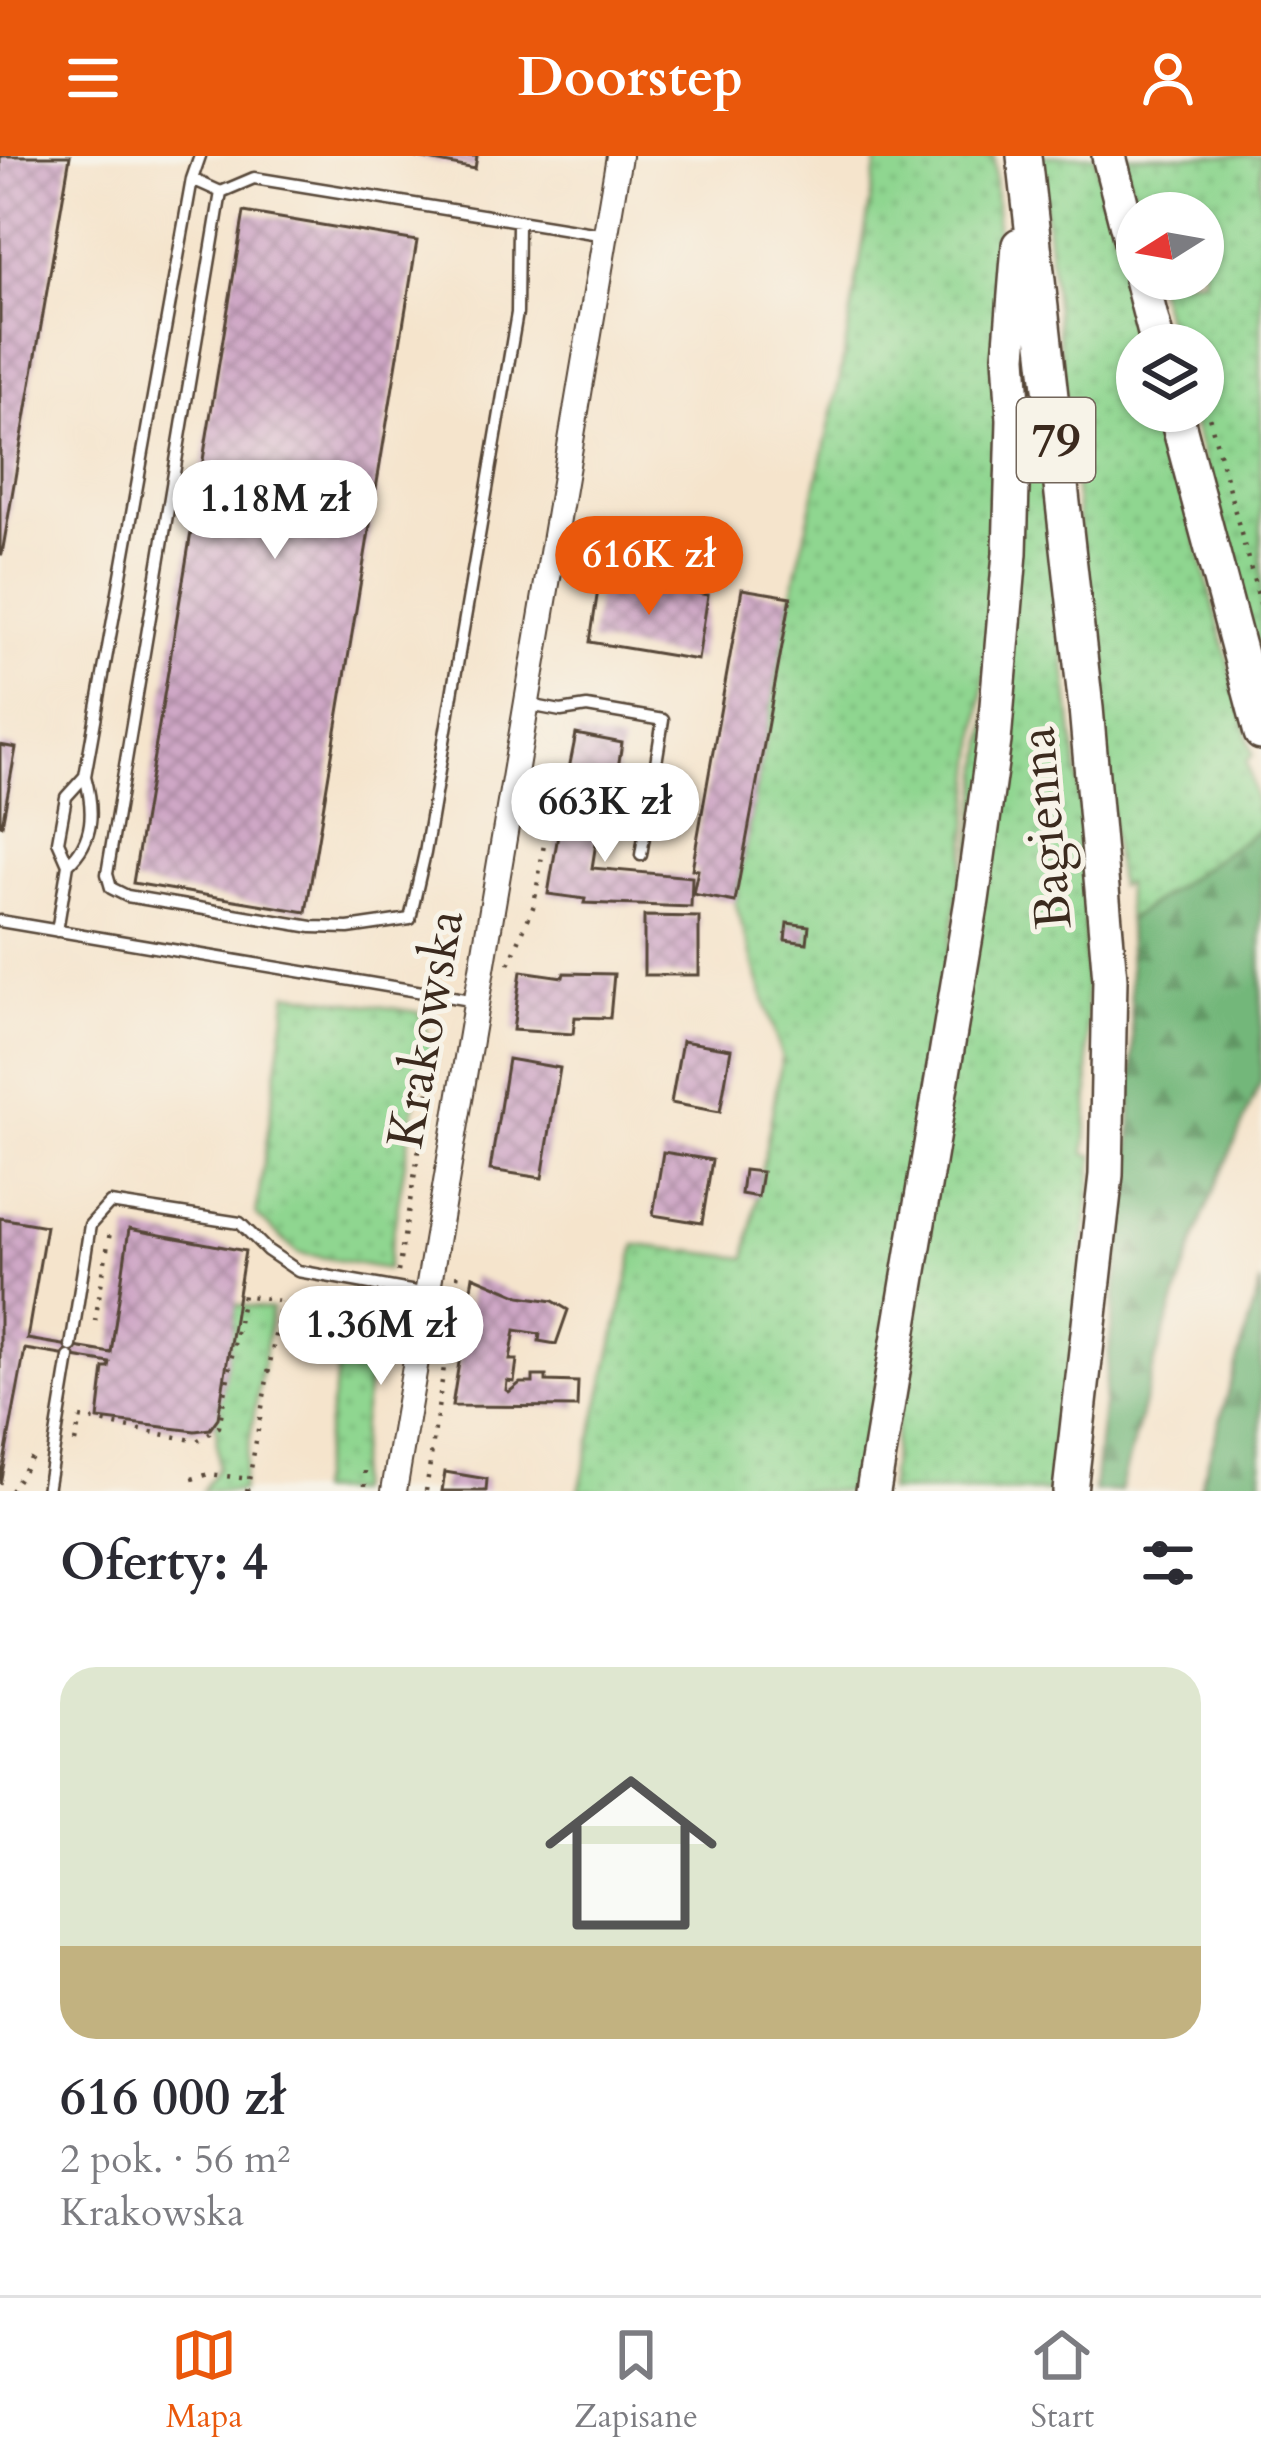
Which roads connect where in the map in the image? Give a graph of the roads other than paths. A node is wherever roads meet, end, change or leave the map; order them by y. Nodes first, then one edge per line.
1 (200, 156) edge
2 (619, 156) edge
3 (1109, 156) edge
4 (1025, 164) edge
5 (192, 179) junction
6 (221, 192) junction
7 (1118, 192) edge
8 (518, 223) junction
9 (605, 235) junction
10 (1181, 432) edge
11 (526, 705) junction
12 (1260, 731) edge
13 (85, 776) junction
14 (514, 777) junction
15 (650, 800) junction
16 (641, 855) dead end
17 (68, 864) junction
18 (0, 921) edge
19 (57, 931) junction
20 (477, 1001) junction
21 (427, 1294) junction
22 (47, 1491) edge
23 (394, 1491) edge
24 (874, 1491) edge
25 (1070, 1491) edge

1 - 5 lane
2 - 9 street, Krakowska
3 - 7 main road
4 - 24 main road
4 - 25 main road, Bagienna / 79
5 - 6 lane
5 - 13 lane
6 - 8 lane
6 - 8 lane
8 - 9 lane
9 - 11 street, Krakowska
10 - 12 main road
11 - 14 street, Krakowska
11 - 15 lane
13 - 17 lane
13 - 17 lane
14 - 15 lane
14 - 20 street, Krakowska
15 - 16 lane
17 - 19 lane
18 - 19 lane
19 - 20 lane
20 - 21 street, Krakowska
21 - 22 lane
21 - 23 street, Krakowska

